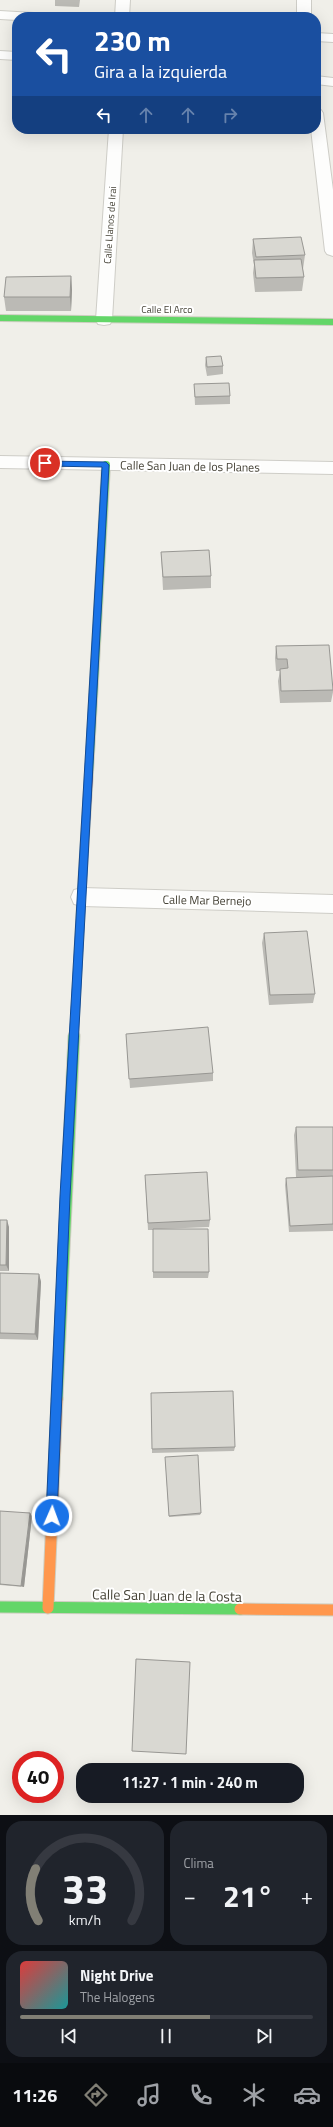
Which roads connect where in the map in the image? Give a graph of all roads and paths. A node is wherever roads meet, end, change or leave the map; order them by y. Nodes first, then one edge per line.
1 (123, 0) edge
2 (304, 0) edge
3 (122, 12) edge
4 (304, 12) edge
5 (0, 15) edge
6 (12, 16) edge
7 (321, 37) edge
8 (333, 38) edge
9 (0, 55) edge
10 (12, 56) edge
11 (321, 81) edge
12 (333, 82) edge
13 (116, 134) edge
14 (319, 134) edge
15 (333, 251) edge
16 (0, 318) edge
17 (104, 320) junction
18 (333, 322) edge
19 (0, 462) edge
20 (106, 465) junction
21 (333, 468) edge
22 (82, 897) junction
23 (333, 904) edge
24 (0, 1608) edge
25 (48, 1608) junction
26 (333, 1610) edge

1 - 3 street
2 - 4 street
5 - 6 street
7 - 8 street
9 - 10 street
11 - 12 street
13 - 17 street, Calle Llanos de Irai
14 - 15 street
16 - 17 street, Calle El Arco
17 - 18 street, Calle El Arco
19 - 20 street, Calle San Juan de los Planes
20 - 21 street, Calle San Juan de los Planes
20 - 22 street
22 - 23 street, Calle Mar Bernejo
22 - 25 street
24 - 25 street, Calle San Juan de la Costa
25 - 26 street, Calle San Juan de la Costa

